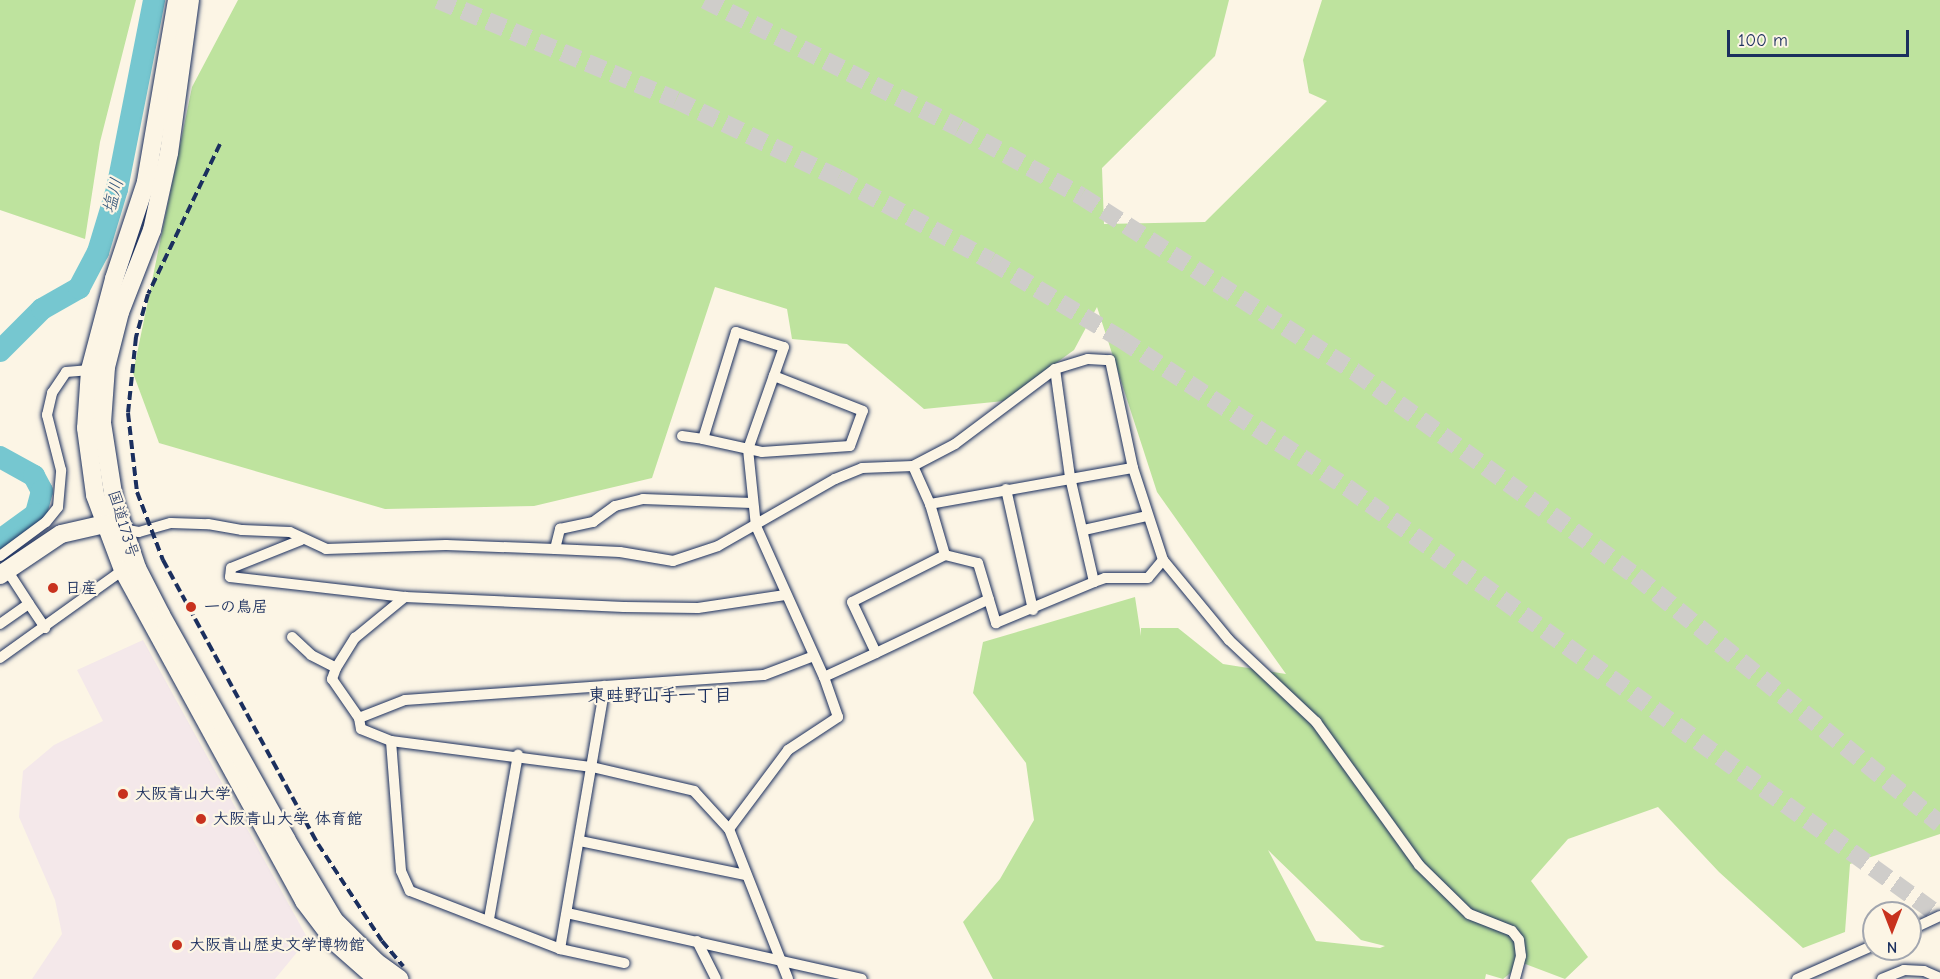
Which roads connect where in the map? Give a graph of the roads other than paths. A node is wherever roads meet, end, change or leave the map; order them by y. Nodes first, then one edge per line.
1 (177, 0) edge
2 (190, 0) edge
3 (1055, 369) junction
4 (90, 370) junction
5 (774, 376) junction
6 (682, 436) dead end
7 (703, 439) junction
8 (748, 449) junction
9 (913, 466) junction
10 (1133, 468) junction
11 (1070, 477) junction
12 (1006, 489) junction
13 (752, 503) junction
14 (930, 504) junction
15 (1147, 516) junction
16 (756, 526) junction
17 (114, 527) junction
18 (1084, 530) junction
19 (301, 540) junction
20 (555, 549) junction
21 (945, 555) junction
22 (1162, 560) junction
23 (2, 567) edge
24 (123, 570) junction
25 (1094, 582) junction
26 (785, 595) junction
27 (405, 597) junction
28 (989, 599) junction
29 (29, 604) junction
30 (1033, 610) junction
31 (0, 624) edge
32 (45, 628) junction
33 (292, 637) dead end
34 (876, 653) junction
35 (814, 656) junction
36 (0, 658) edge
37 (336, 668) junction
38 (824, 677) junction
39 (605, 686) junction
40 (359, 718) junction
41 (391, 741) junction
42 (518, 755) junction
43 (592, 767) junction
44 (729, 829) junction
45 (580, 842) junction
46 (746, 875) junction
47 (567, 913) junction
48 (1940, 916) edge
49 (489, 919) junction
50 (1922, 924) edge
51 (697, 941) junction
52 (560, 949) junction
53 (1862, 950) edge
54 (778, 959) junction
55 (624, 963) dead end
56 (1940, 978) edge
57 (377, 979) edge
58 (399, 979) edge
59 (716, 979) edge
60 (788, 979) edge
61 (862, 979) edge
62 (1515, 979) edge
63 (1797, 979) edge
64 (1882, 979) edge

1 - 4 highway, 国道173号
2 - 17 highway, 国道173号
3 - 9 street
3 - 10 street
3 - 11 street
4 - 17 highway, 国道173号
4 - 23 street
5 - 7 street
5 - 8 street
5 - 8 street
6 - 7 street
7 - 8 street
8 - 13 street
9 - 14 street
9 - 16 street
10 - 11 street
10 - 15 street
11 - 12 street
11 - 18 street
12 - 14 street
12 - 30 street
13 - 16 street
13 - 20 street
14 - 21 street
15 - 18 street
15 - 22 street
16 - 20 street
16 - 26 street
17 - 19 street
17 - 23 highway
17 - 24 highway, 国道173号
17 - 58 highway, 国道173号
18 - 25 street
19 - 20 street
19 - 27 street
21 - 28 street
21 - 34 street
22 - 25 street
22 - 62 street
23 - 29 street
24 - 32 street
24 - 57 highway, 国道173号
25 - 30 street
26 - 27 street
26 - 35 street
27 - 37 street
28 - 30 street
28 - 34 street
29 - 31 street
29 - 32 street
32 - 36 street
33 - 37 street
34 - 38 street
35 - 38 street
35 - 39 street
37 - 40 street
38 - 44 street
39 - 40 street
39 - 43 street
40 - 41 street
41 - 42 street
41 - 49 street
42 - 43 street
42 - 49 street
43 - 44 street
43 - 45 street
44 - 46 street
45 - 46 street
45 - 47 street
46 - 54 street
47 - 51 street
47 - 52 street
48 - 50 street
49 - 52 street
51 - 54 street
51 - 59 street
52 - 55 street
53 - 63 street
54 - 60 street
54 - 61 street
56 - 64 street

